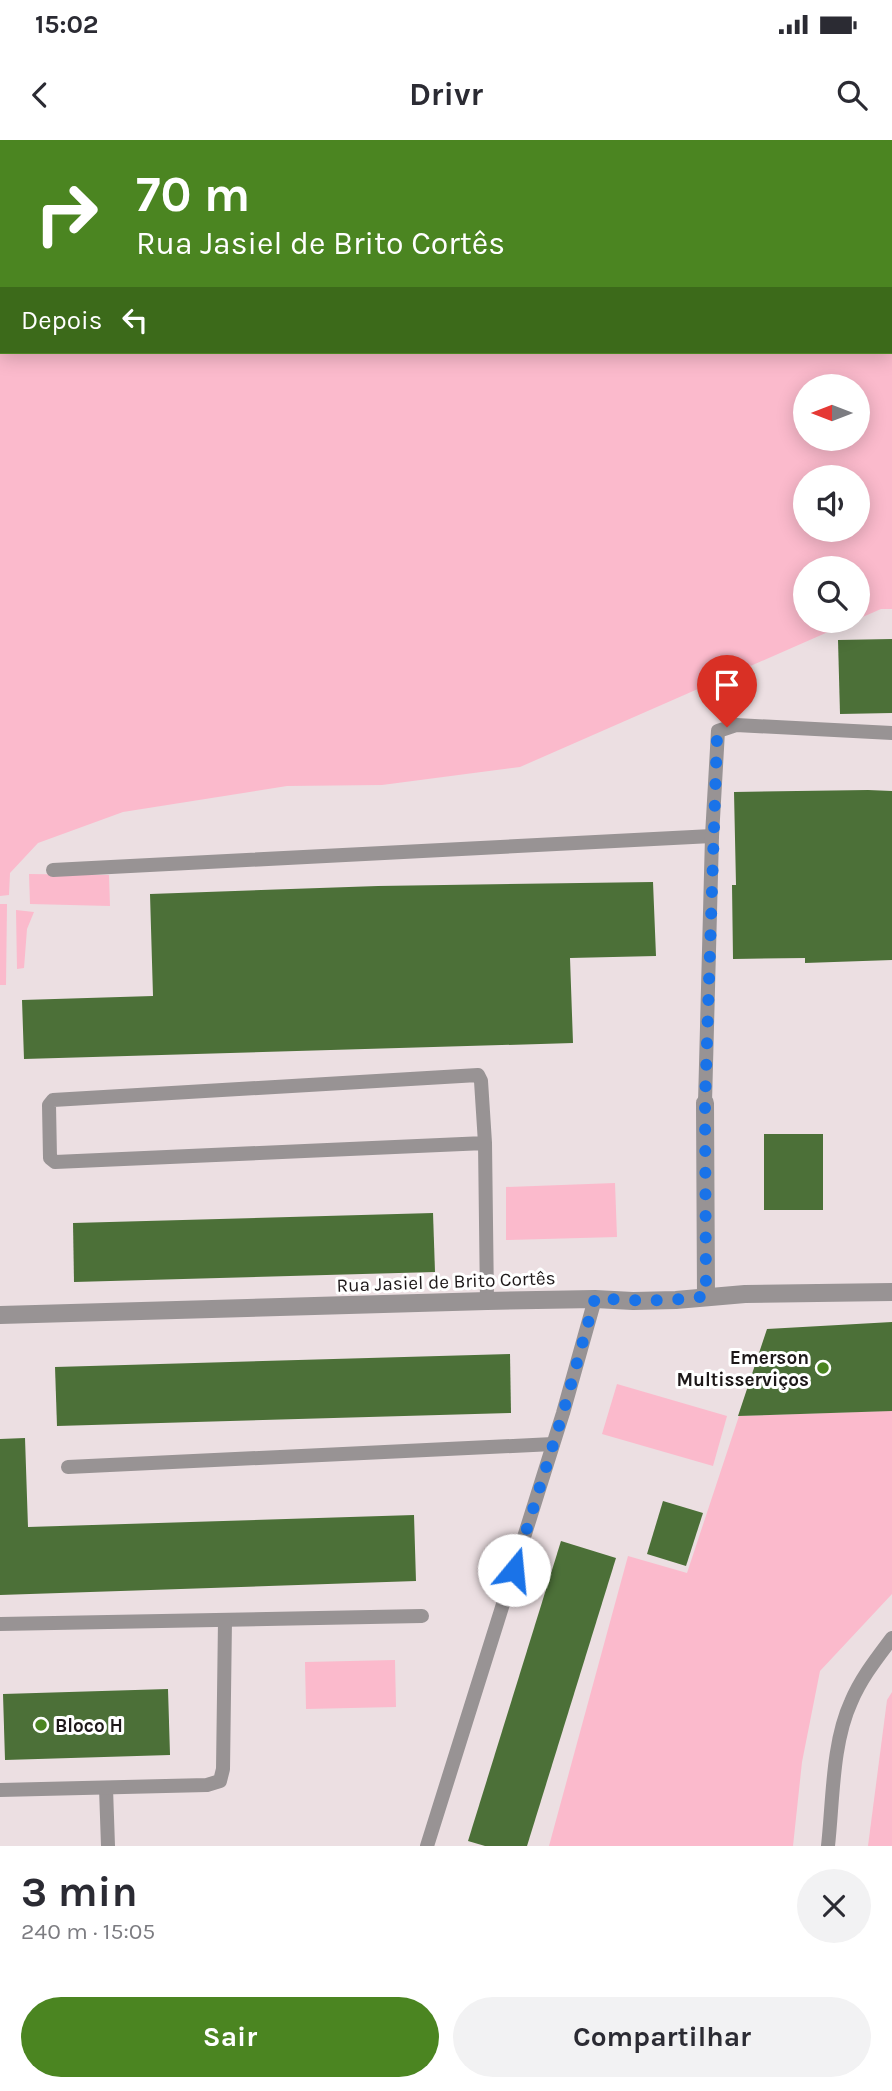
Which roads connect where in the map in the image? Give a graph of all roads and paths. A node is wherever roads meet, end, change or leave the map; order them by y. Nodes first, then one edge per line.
1 (892, 733) edge
2 (712, 836) junction
3 (53, 870) dead end
4 (705, 1103) joint
5 (485, 1143) junction
6 (892, 1292) edge
7 (706, 1296) junction
8 (595, 1298) junction
9 (487, 1301) junction
10 (0, 1315) edge
11 (553, 1444) junction
12 (68, 1467) dead end
13 (422, 1616) dead end
14 (225, 1620) junction
15 (0, 1624) edge
16 (892, 1638) edge
17 (106, 1788) junction
18 (0, 1790) edge
19 (108, 1846) edge
20 (427, 1846) edge
21 (828, 1846) edge

1 - 2 lane
2 - 3 lane
2 - 4 lane
4 - 7 street
5 - 5 lane
5 - 9 lane
6 - 7 street, Rua Jasiel de Brito Cortês
7 - 8 street, Rua Jasiel de Brito Cortês
8 - 9 street, Rua Jasiel de Brito Cortês
8 - 11 lane
9 - 10 street, Rua Jasiel de Brito Cortês
11 - 12 lane
11 - 20 lane
13 - 14 lane
14 - 15 lane
14 - 17 lane
16 - 21 lane
17 - 18 lane
17 - 19 lane

